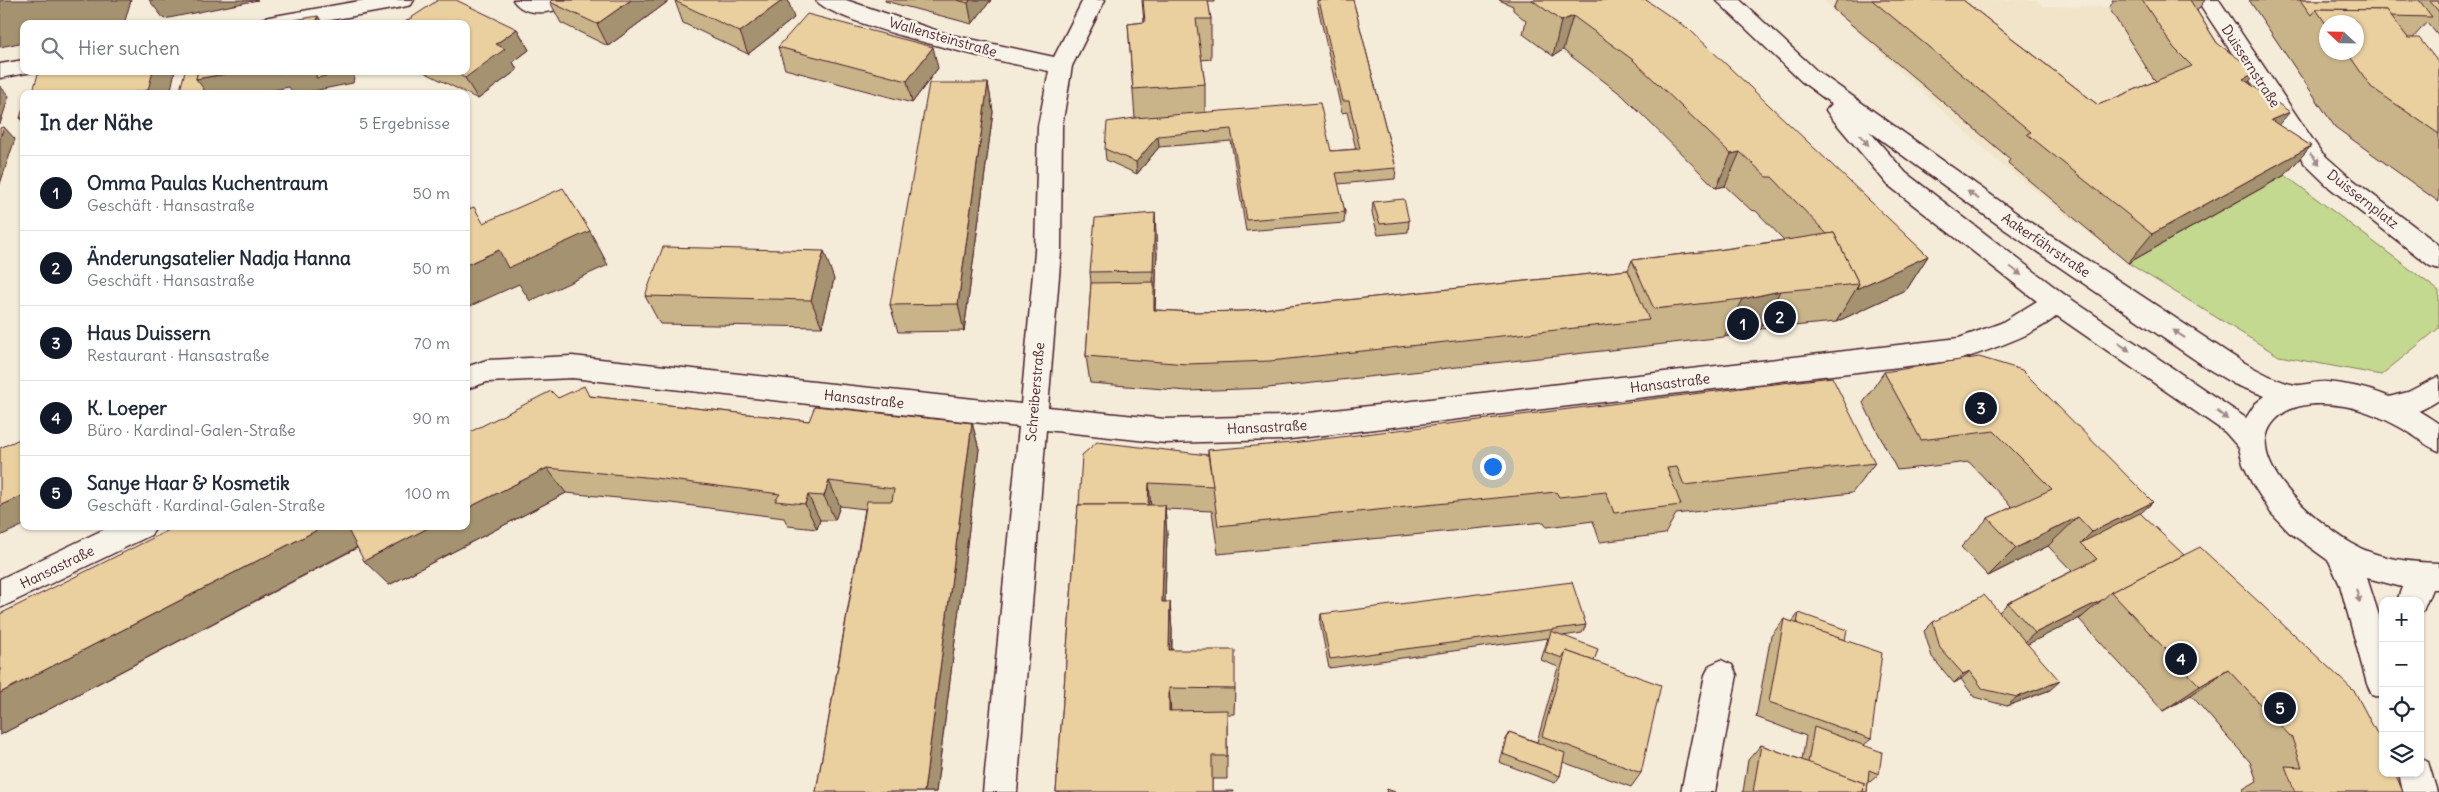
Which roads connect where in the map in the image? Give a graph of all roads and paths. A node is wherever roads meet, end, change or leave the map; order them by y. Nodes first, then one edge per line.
1 (403, 0) edge
2 (524, 0) edge
3 (568, 0) edge
4 (828, 0) edge
5 (1094, 0) edge
6 (1726, 0) edge
7 (2208, 0) edge
8 (291, 20) edge
9 (1061, 66) junction
10 (20, 68) edge
11 (0, 71) edge
12 (1809, 76) junction
13 (2294, 132) joint
14 (2439, 259) edge
15 (2056, 302) junction
16 (470, 377) edge
17 (2439, 387) edge
18 (2294, 396) junction
19 (2387, 408) junction
20 (1033, 417) junction
21 (2439, 439) edge
22 (2252, 443) junction
23 (133, 530) edge
24 (2339, 552) junction
25 (2424, 585) edge
26 (0, 594) edge
27 (2379, 670) edge
28 (1721, 675) dead end
29 (2417, 777) edge
30 (1000, 792) edge
31 (1698, 792) edge
32 (2420, 792) edge

1 - 8 street
2 - 3 street
4 - 9 street, Wallensteinstraße
5 - 9 street, Schreiberstraße
6 - 12 street, Aakerfährstraße
7 - 13 street, Duissernstraße
9 - 20 street, Schreiberstraße
10 - 11 street
12 -> 15 street, Aakerfährstraße
18 -> 12 street, Aakerfährstraße
13 -> 14 street, Duissernplatz
15 - 20 street, Hansastraße
15 -> 22 street, Aakerfährstraße
16 - 20 street, Hansastraße
17 - 19 street
18 - 19 street
18 - 22 street
19 - 21 street
20 - 30 street, Schreiberstraße
22 - 24 street
23 - 26 street, Hansastraße
24 - 25 street
24 -> 27 street
28 - 31 street
29 - 32 street

